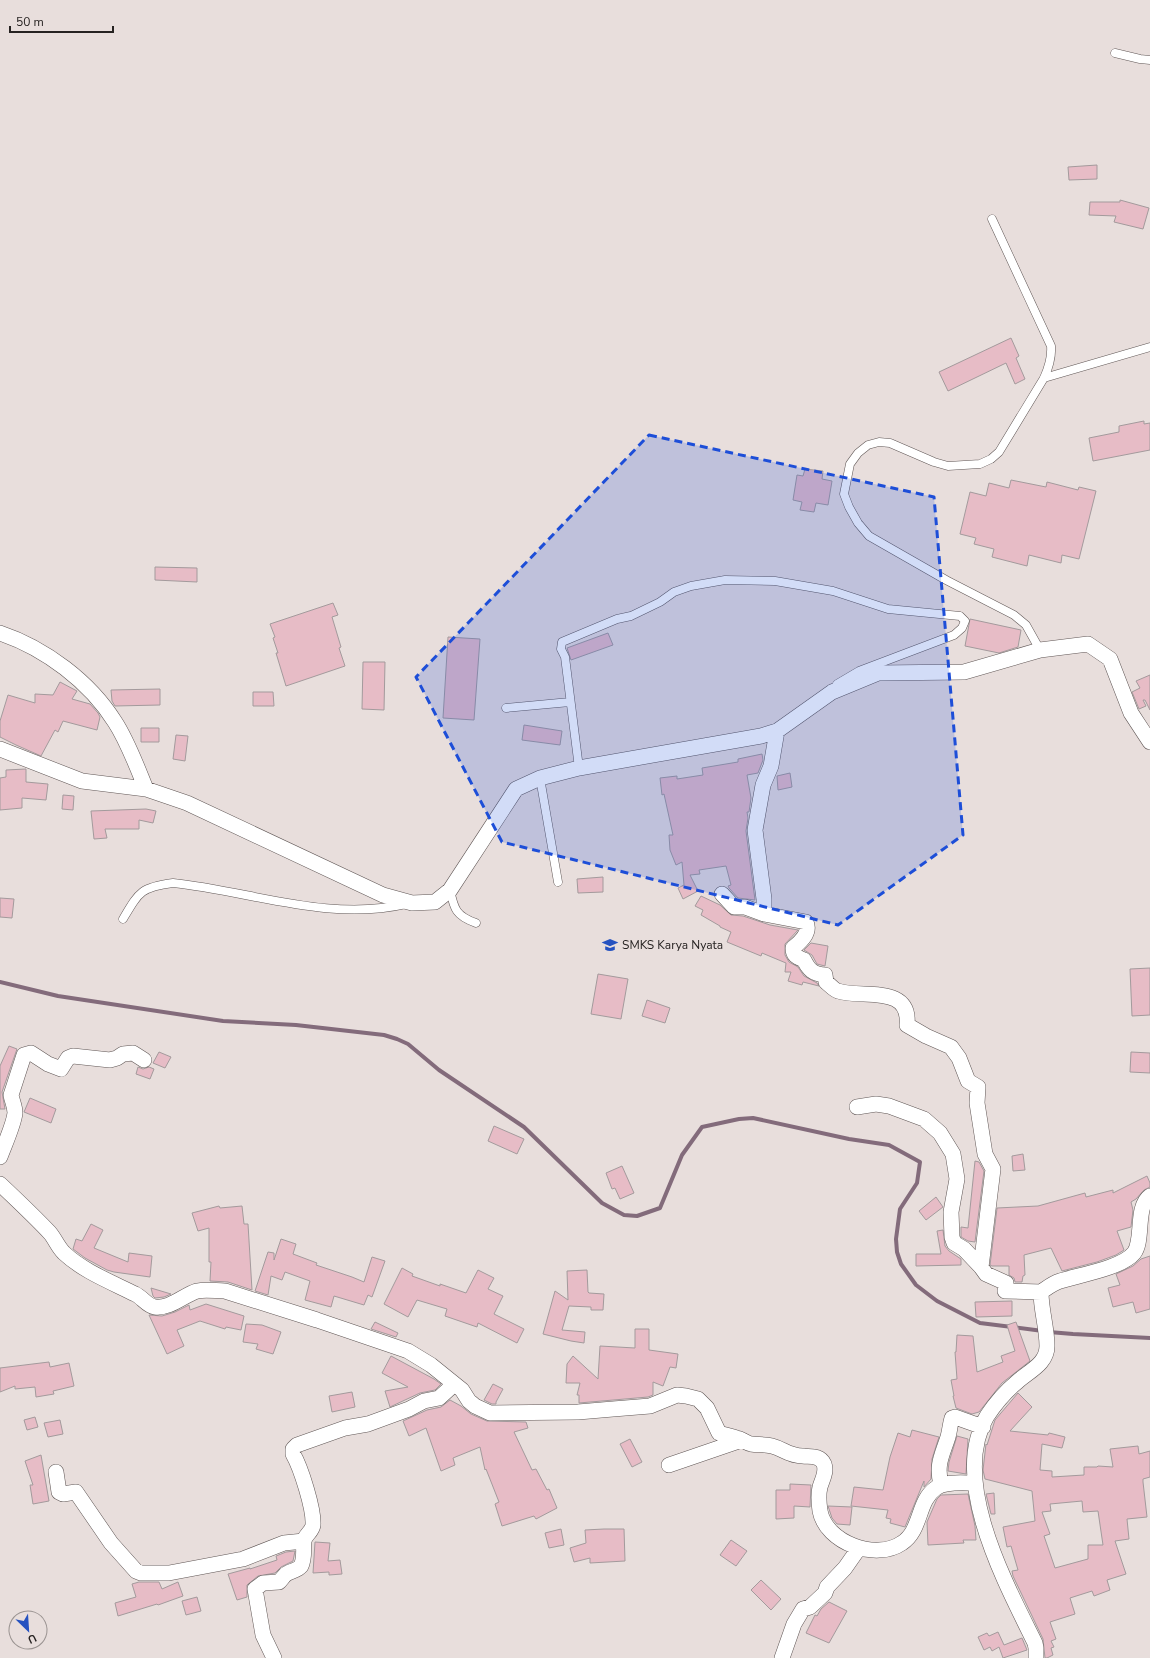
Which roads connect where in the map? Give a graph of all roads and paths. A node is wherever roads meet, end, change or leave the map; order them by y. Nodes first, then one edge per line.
1 (1115, 53) dead end
2 (1150, 60) edge
3 (992, 219) dead end
4 (1150, 347) edge
5 (1044, 378) junction
6 (0, 633) edge
7 (1040, 650) junction
8 (832, 692) junction
9 (570, 702) junction
10 (506, 708) dead end
11 (777, 731) junction
12 (1150, 742) edge
13 (0, 749) edge
14 (579, 768) junction
15 (540, 778) junction
16 (146, 789) junction
17 (558, 882) dead end
18 (450, 890) junction
19 (722, 894) dead end
20 (412, 903) junction
21 (764, 914) junction
22 (123, 919) dead end
23 (476, 923) dead end
24 (144, 1060) dead end
25 (857, 1107) dead end
26 (0, 1157) edge
27 (0, 1184) edge
28 (1150, 1196) edge
29 (981, 1267) junction
30 (1041, 1297) junction
31 (452, 1383) junction
32 (982, 1427) junction
33 (742, 1440) junction
34 (668, 1465) dead end
35 (56, 1472) dead end
36 (974, 1483) junction
37 (941, 1485) junction
38 (304, 1541) junction
39 (859, 1548) junction
40 (274, 1658) edge
41 (782, 1658) edge
42 (1036, 1658) edge

1 - 2 lane
3 - 5 lane
4 - 5 lane
5 - 7 lane
6 - 16 street
7 - 8 street
7 - 12 street
8 - 9 lane
8 - 11 street
9 - 10 lane
9 - 14 lane
11 - 14 street
11 - 21 street
13 - 16 street
14 - 15 street
15 - 17 lane
15 - 18 street
16 - 20 street
18 - 20 street
18 - 23 lane
19 - 21 street
20 - 22 lane
21 - 29 street
24 - 26 street
25 - 29 street
27 - 31 street
28 - 30 street
29 - 30 street
30 - 32 street
31 - 33 street
31 - 38 street
32 - 36 street
32 - 37 street
33 - 34 street
33 - 39 street
35 - 38 street
36 - 37 street
36 - 42 street
37 - 39 street
38 - 40 street
39 - 41 street

